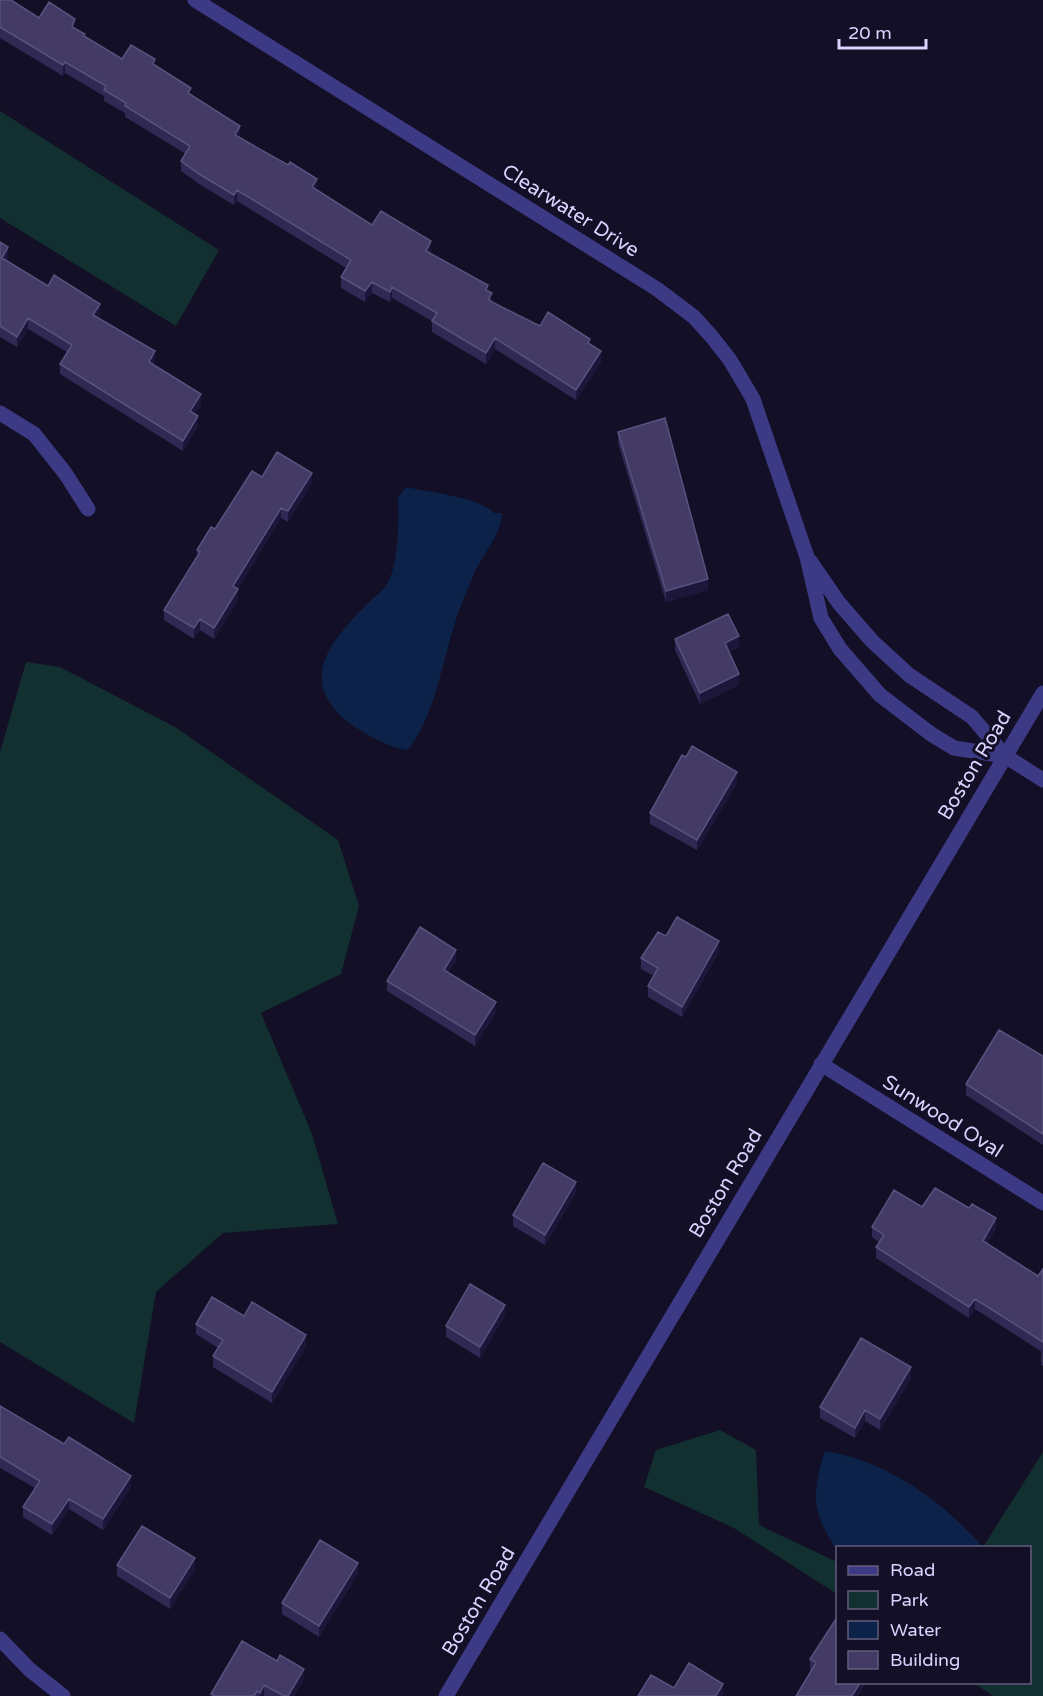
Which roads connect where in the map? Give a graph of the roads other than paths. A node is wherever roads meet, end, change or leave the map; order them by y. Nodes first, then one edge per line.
1 (195, 0) edge
2 (0, 413) edge
3 (88, 509) dead end
4 (807, 557) junction
5 (1043, 693) edge
6 (1005, 756) junction
7 (1043, 780) edge
8 (821, 1064) junction
9 (1043, 1203) edge
10 (0, 1638) edge
11 (63, 1696) edge
12 (446, 1696) edge

1 - 4 street, Clearwater Drive
2 - 3 street
4 - 6 street, Clearwater Drive
4 - 6 street, Clearwater Drive
5 - 6 street, Boston Road
6 - 7 street
6 - 8 street, Boston Road
8 - 9 street, Sunwood Oval
8 - 12 street, Boston Road
10 - 11 street

